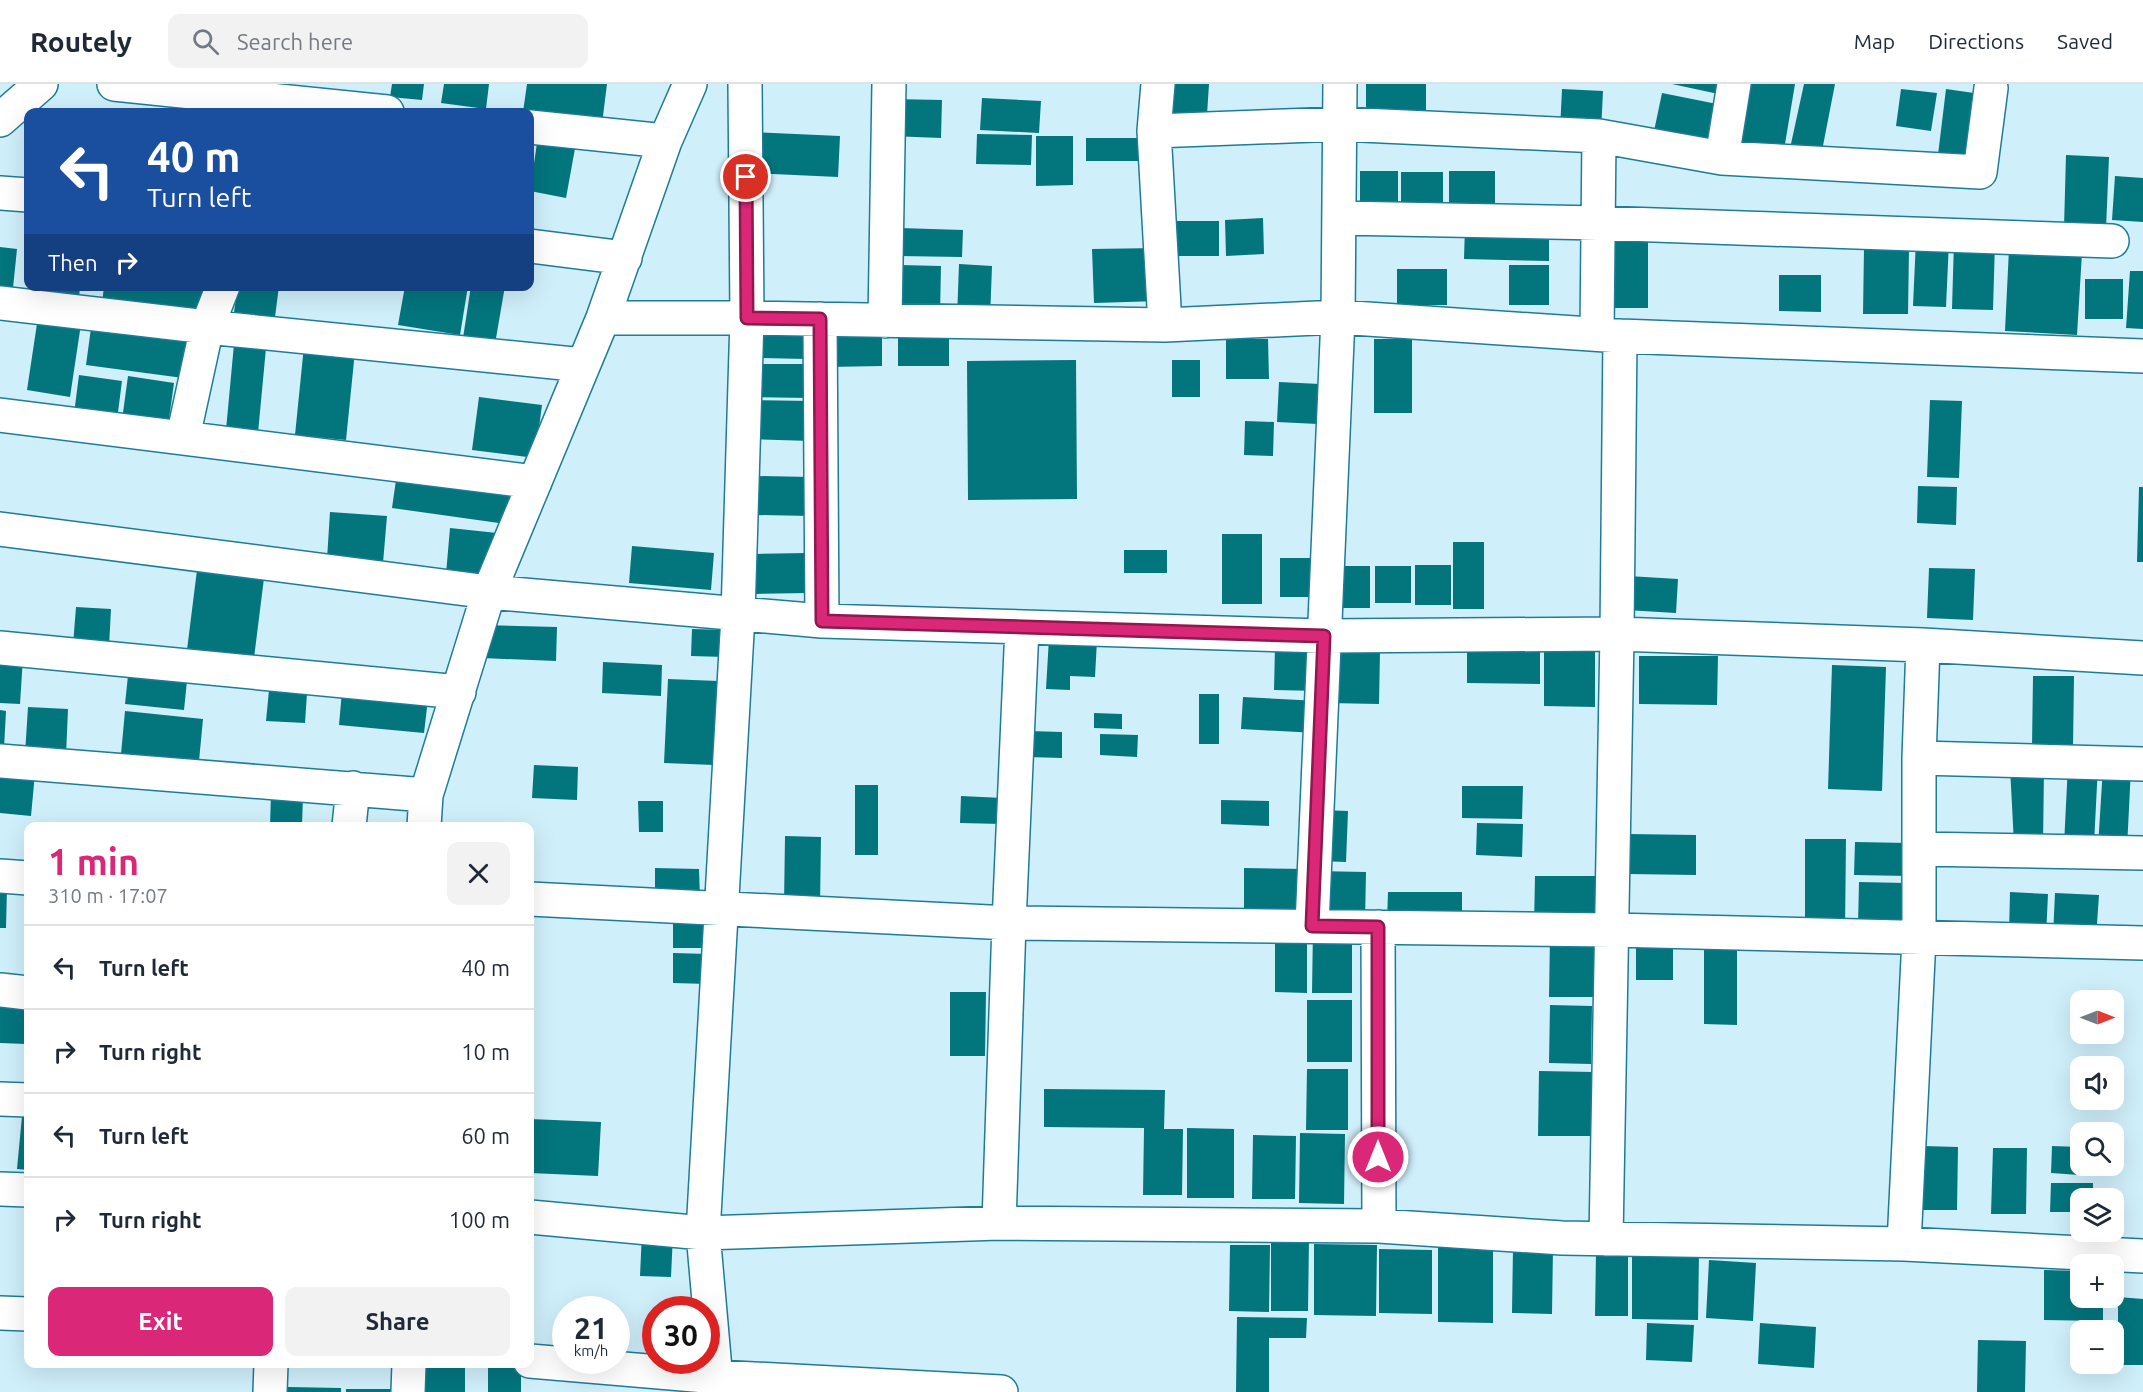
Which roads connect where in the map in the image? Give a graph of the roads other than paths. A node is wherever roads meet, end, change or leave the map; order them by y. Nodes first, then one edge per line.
1 (41, 84) edge
2 (114, 84) edge
3 (690, 84) edge
4 (745, 84) edge
5 (889, 84) edge
6 (1158, 84) edge
7 (1340, 84) edge
8 (1734, 84) edge
9 (1984, 85) edge
10 (310, 100) edge
11 (361, 108) edge
12 (0, 120) edge
13 (1340, 124) junction
14 (534, 127) edge
15 (1154, 131) junction
16 (1599, 136) junction
17 (665, 141) junction
18 (1722, 158) junction
19 (0, 193) edge
20 (24, 195) edge
21 (1340, 219) junction
22 (1598, 224) junction
23 (2112, 241) dead end
24 (534, 247) edge
25 (625, 258) junction
26 (221, 291) edge
27 (0, 303) edge
28 (1338, 317) junction
29 (603, 318) junction
30 (747, 318) junction
31 (820, 319) junction
32 (885, 321) junction
33 (1165, 326) junction
34 (207, 327) junction
35 (1608, 335) junction
36 (2143, 356) edge
37 (583, 365) junction
38 (0, 415) edge
39 (183, 437) junction
40 (535, 482) junction
41 (0, 529) edge
42 (489, 592) junction
43 (738, 615) junction
44 (822, 621) junction
45 (1022, 627) junction
46 (1617, 634) junction
47 (1324, 636) junction
48 (1923, 645) junction
49 (0, 648) edge
50 (2143, 657) edge
51 (459, 692) junction
52 (1919, 758) junction
53 (0, 761) edge
54 (2143, 764) edge
55 (353, 788) junction
56 (425, 811) edge
57 (349, 822) edge
58 (1919, 849) junction
59 (2143, 853) edge
60 (0, 876) edge
61 (24, 878) edge
62 (534, 899) edge
63 (722, 908) junction
64 (1009, 923) junction
65 (1312, 926) junction
66 (1378, 927) junction
67 (1612, 930) junction
68 (1919, 938) junction
69 (2143, 943) edge
70 (0, 990) edge
71 (24, 993) edge
72 (0, 1099) edge
73 (24, 1100) edge
74 (0, 1189) edge
75 (24, 1190) edge
76 (534, 1217) edge
77 (999, 1223) junction
78 (1379, 1227) junction
79 (703, 1233) junction
80 (1606, 1239) junction
81 (1904, 1244) junction
82 (2143, 1256) edge
83 (0, 1313) edge
84 (24, 1314) edge
85 (534, 1362) edge
86 (271, 1368) edge
87 (409, 1368) edge
88 (717, 1385) edge
89 (982, 1391) edge
90 (270, 1392) edge
91 (408, 1392) edge

1 - 12 street
2 - 10 street
3 - 17 street
4 - 30 street
5 - 32 street
6 - 15 street
7 - 13 street
8 - 18 street
9 - 18 street
10 - 11 street
13 - 15 street
13 - 16 street
13 - 21 street
14 - 17 street
15 - 33 street
16 - 18 street
16 - 22 street
17 - 25 street
19 - 20 street
21 - 22 street
21 - 28 street
22 - 23 street
22 - 35 street
24 - 25 street
25 - 29 street
26 - 34 street
27 - 34 street
28 - 33 street
28 - 35 street
28 - 47 street
29 - 30 street
29 - 37 street
30 - 31 street
30 - 43 street
31 - 32 street
31 - 44 street
32 - 33 street
34 - 37 street
34 - 39 street
35 - 36 street
35 - 46 street
37 - 40 street
38 - 39 street
39 - 40 street
40 - 42 street
41 - 42 street
42 - 43 street
42 - 51 street
43 - 44 street
43 - 63 street
44 - 45 street
45 - 47 street
45 - 64 street
46 - 47 street
46 - 48 street
46 - 67 street
47 - 65 street
48 - 50 street
48 - 52 street
49 - 51 street
51 - 56 street
52 - 54 street
52 - 58 street
53 - 55 street
55 - 56 street
55 - 57 street
58 - 59 street
58 - 68 street
60 - 61 street
62 - 63 street
63 - 64 street
63 - 79 street
64 - 65 street
64 - 77 street
65 - 66 street
66 - 67 street
66 - 78 street
67 - 68 street
67 - 80 street
68 - 69 street
68 - 81 street
70 - 71 street
72 - 73 street
74 - 75 street
76 - 79 street
77 - 78 street
77 - 79 street
78 - 80 street
79 - 88 street
80 - 81 street
81 - 82 street
83 - 84 street
85 - 88 street
86 - 90 street
87 - 91 street
88 - 89 street

